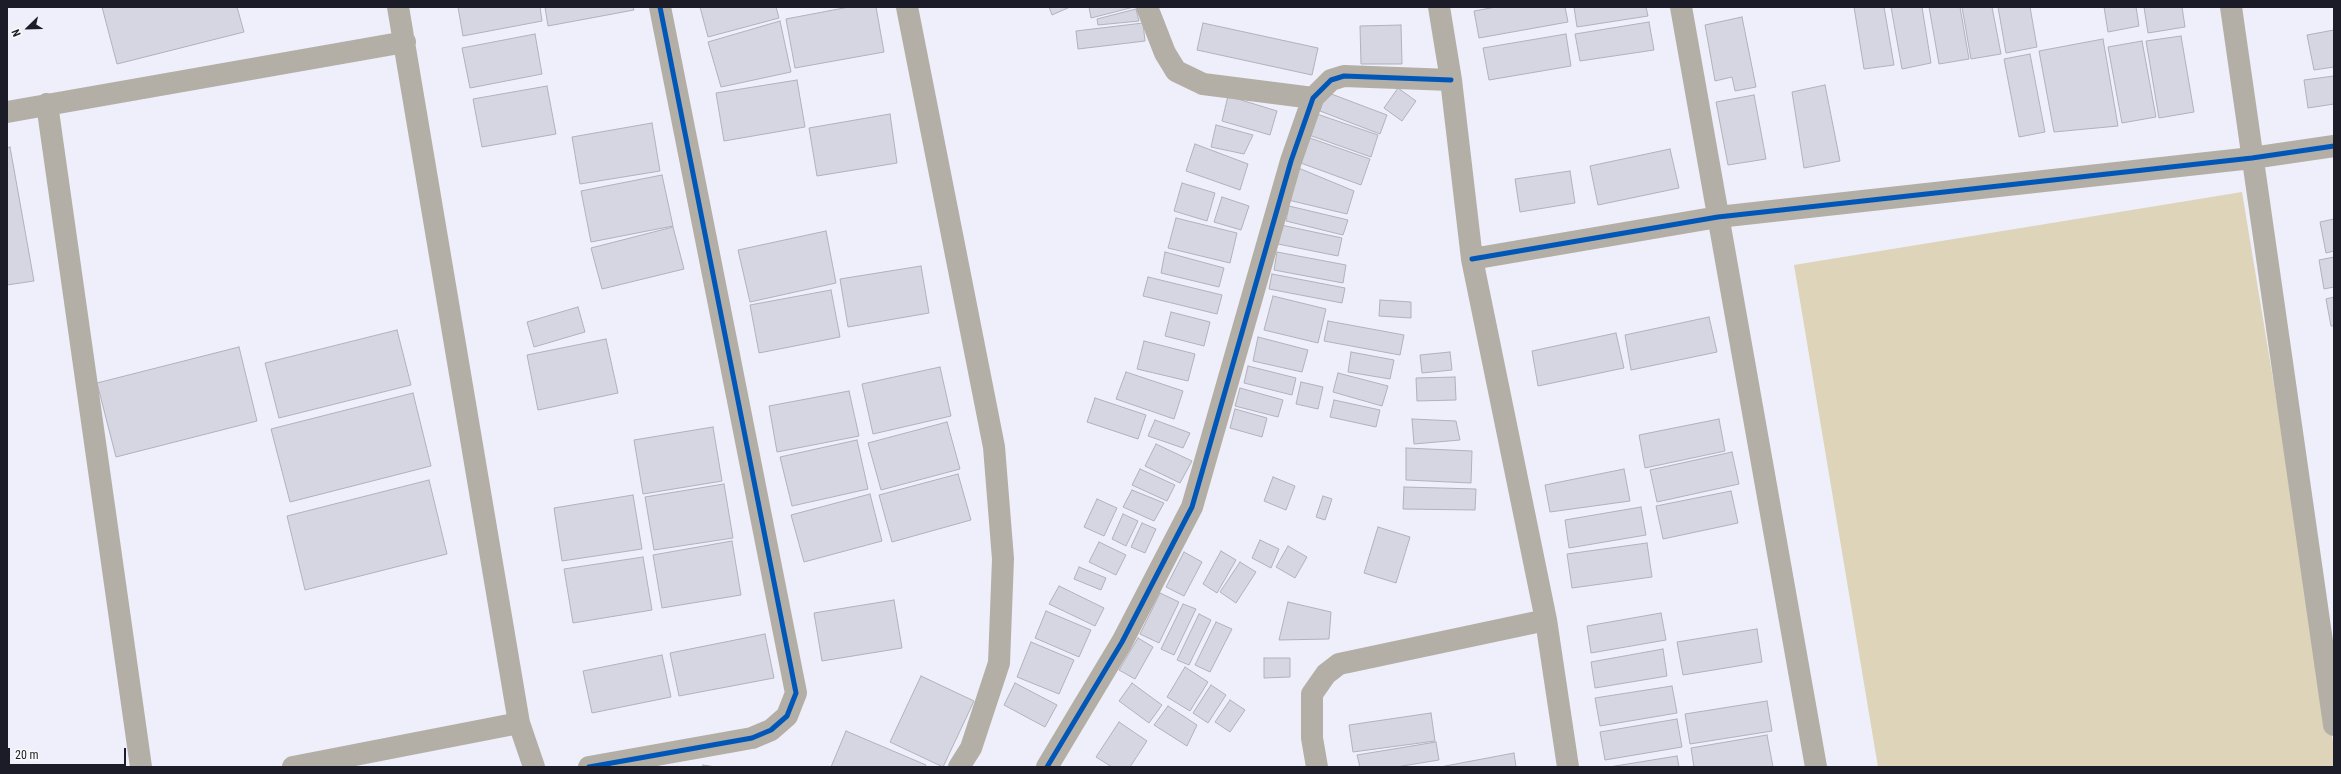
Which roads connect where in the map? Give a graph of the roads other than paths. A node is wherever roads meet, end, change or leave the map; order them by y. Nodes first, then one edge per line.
1 (398, 7) edge
2 (660, 7) edge
3 (907, 7) edge
4 (1147, 7) edge
5 (1439, 7) edge
6 (1681, 7) edge
7 (2231, 7) edge
8 (405, 42) junction
9 (1451, 80) junction
10 (1313, 98) junction
11 (47, 104) junction
12 (7, 112) edge
13 (2334, 146) edge
14 (2252, 158) junction
15 (1718, 217) junction
16 (1472, 259) junction
17 (1546, 620) junction
18 (519, 723) junction
19 (2334, 725) edge
20 (141, 767) edge
21 (293, 767) edge
22 (534, 767) edge
23 (589, 767) edge
24 (959, 767) edge
25 (1047, 767) edge
26 (1317, 767) edge
27 (1568, 767) edge
28 (1816, 767) edge

1 - 8 street
2 - 23 street
3 - 24 street
4 - 10 street
5 - 9 street
6 - 15 street
7 - 14 street
8 - 11 street
8 - 18 street
9 - 10 street
9 - 16 street
10 - 25 street
11 - 12 street
11 - 20 street
13 - 14 street
14 - 15 street
14 - 19 street
15 - 16 street
15 - 28 street
16 - 17 street
17 - 26 street
17 - 27 street
18 - 21 street
18 - 22 street

